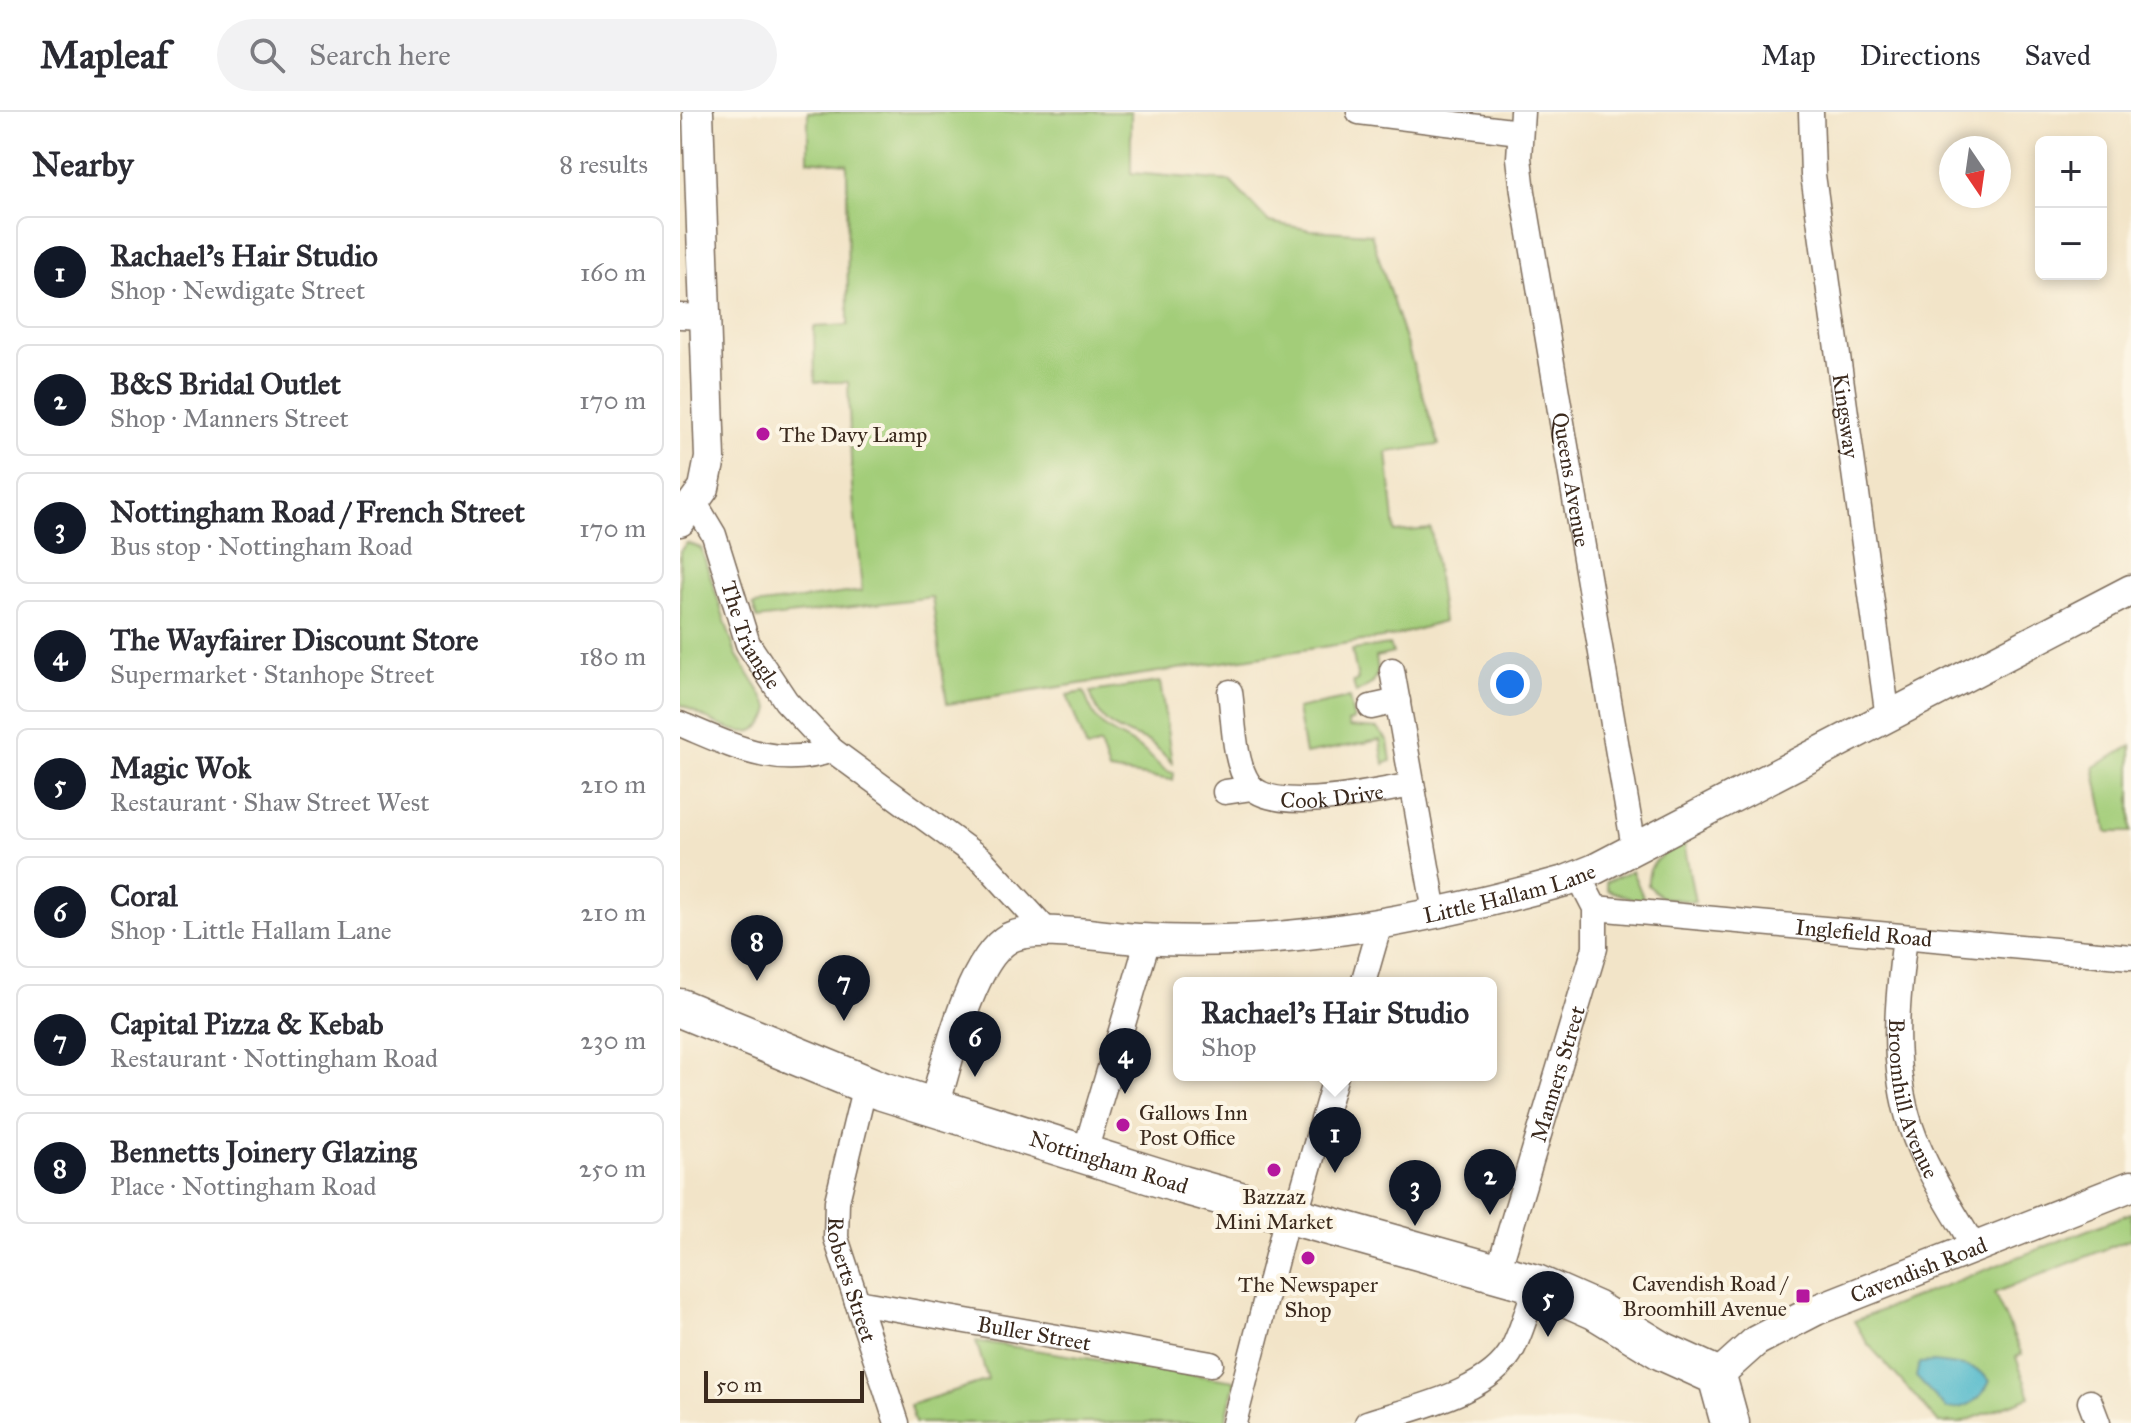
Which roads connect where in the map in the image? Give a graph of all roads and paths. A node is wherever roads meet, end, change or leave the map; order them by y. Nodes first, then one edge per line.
1 (698, 112) edge
2 (1359, 112) edge
3 (1811, 112) edge
4 (1520, 122) edge
5 (690, 152) edge
6 (693, 317) edge
7 (688, 512) edge
8 (2131, 590) edge
9 (1392, 670) dead end
10 (1230, 692) dead end
11 (1398, 701) junction
12 (1371, 707) dead end
13 (1888, 718) junction
14 (680, 724) edge
15 (832, 750) junction
16 (1412, 785) junction
17 (1252, 788) junction
18 (1225, 792) dead end
19 (1634, 848) junction
20 (1579, 877) junction
21 (1595, 908) junction
22 (1435, 912) junction
23 (1380, 924) junction
24 (1049, 933) junction
25 (1905, 937) junction
26 (1148, 940) junction
27 (2131, 957) edge
28 (1365, 977) edge
29 (680, 1008) edge
30 (1334, 1081) edge
31 (865, 1085) junction
32 (934, 1107) junction
33 (1084, 1155) junction
34 (2131, 1186) edge
35 (1291, 1215) junction
36 (1974, 1247) junction
37 (1498, 1271) junction
38 (1536, 1284) junction
39 (857, 1302) junction
40 (1229, 1368) junction
41 (1717, 1376) junction
42 (897, 1423) edge
43 (1234, 1423) edge
44 (1367, 1423) edge
45 (1730, 1423) edge

1 - 5 street
2 - 4 street
3 - 13 street, Kingsway
4 - 19 street, Queens Avenue
5 - 6 street
6 - 7 street
7 - 15 street, The Triangle
8 - 13 street, Little Hallam Lane
9 - 11 street, Cook Drive
10 - 17 street, Cook Drive
11 - 12 street
11 - 16 street, Cook Drive
13 - 19 street, Little Hallam Lane
14 - 15 street
15 - 24 street, The Triangle
16 - 17 street, Cook Drive
16 - 22 street, Cook Drive
17 - 18 street, Cook Drive
19 - 20 street, Little Hallam Lane
20 - 21 street, Manners Street
20 - 22 street, Little Hallam Lane
21 - 25 street, Inglefield Road
21 - 37 street, Manners Street
22 - 23 street, Little Hallam Lane
23 - 26 street, Little Hallam Lane
23 - 28 street
24 - 26 street, Little Hallam Lane
24 - 32 street, Little Hallam Lane
25 - 27 street, Inglefield Road
25 - 36 street, Broomhill Avenue
26 - 33 street
29 - 31 main road, Nottingham Road
30 - 35 street
31 - 32 main road, Nottingham Road
31 - 39 street, Roberts Street
32 - 33 main road, Nottingham Road
33 - 35 main road, Nottingham Road
34 - 36 street, Cavendish Road
35 - 37 main road, Nottingham Road
35 - 40 street
36 - 41 street, Cavendish Road
37 - 38 main road, Nottingham Road
38 - 41 main road, Nottingham Road
38 - 44 street
39 - 40 street, Buller Street
39 - 42 street, Roberts Street
40 - 43 street
41 - 45 main road

